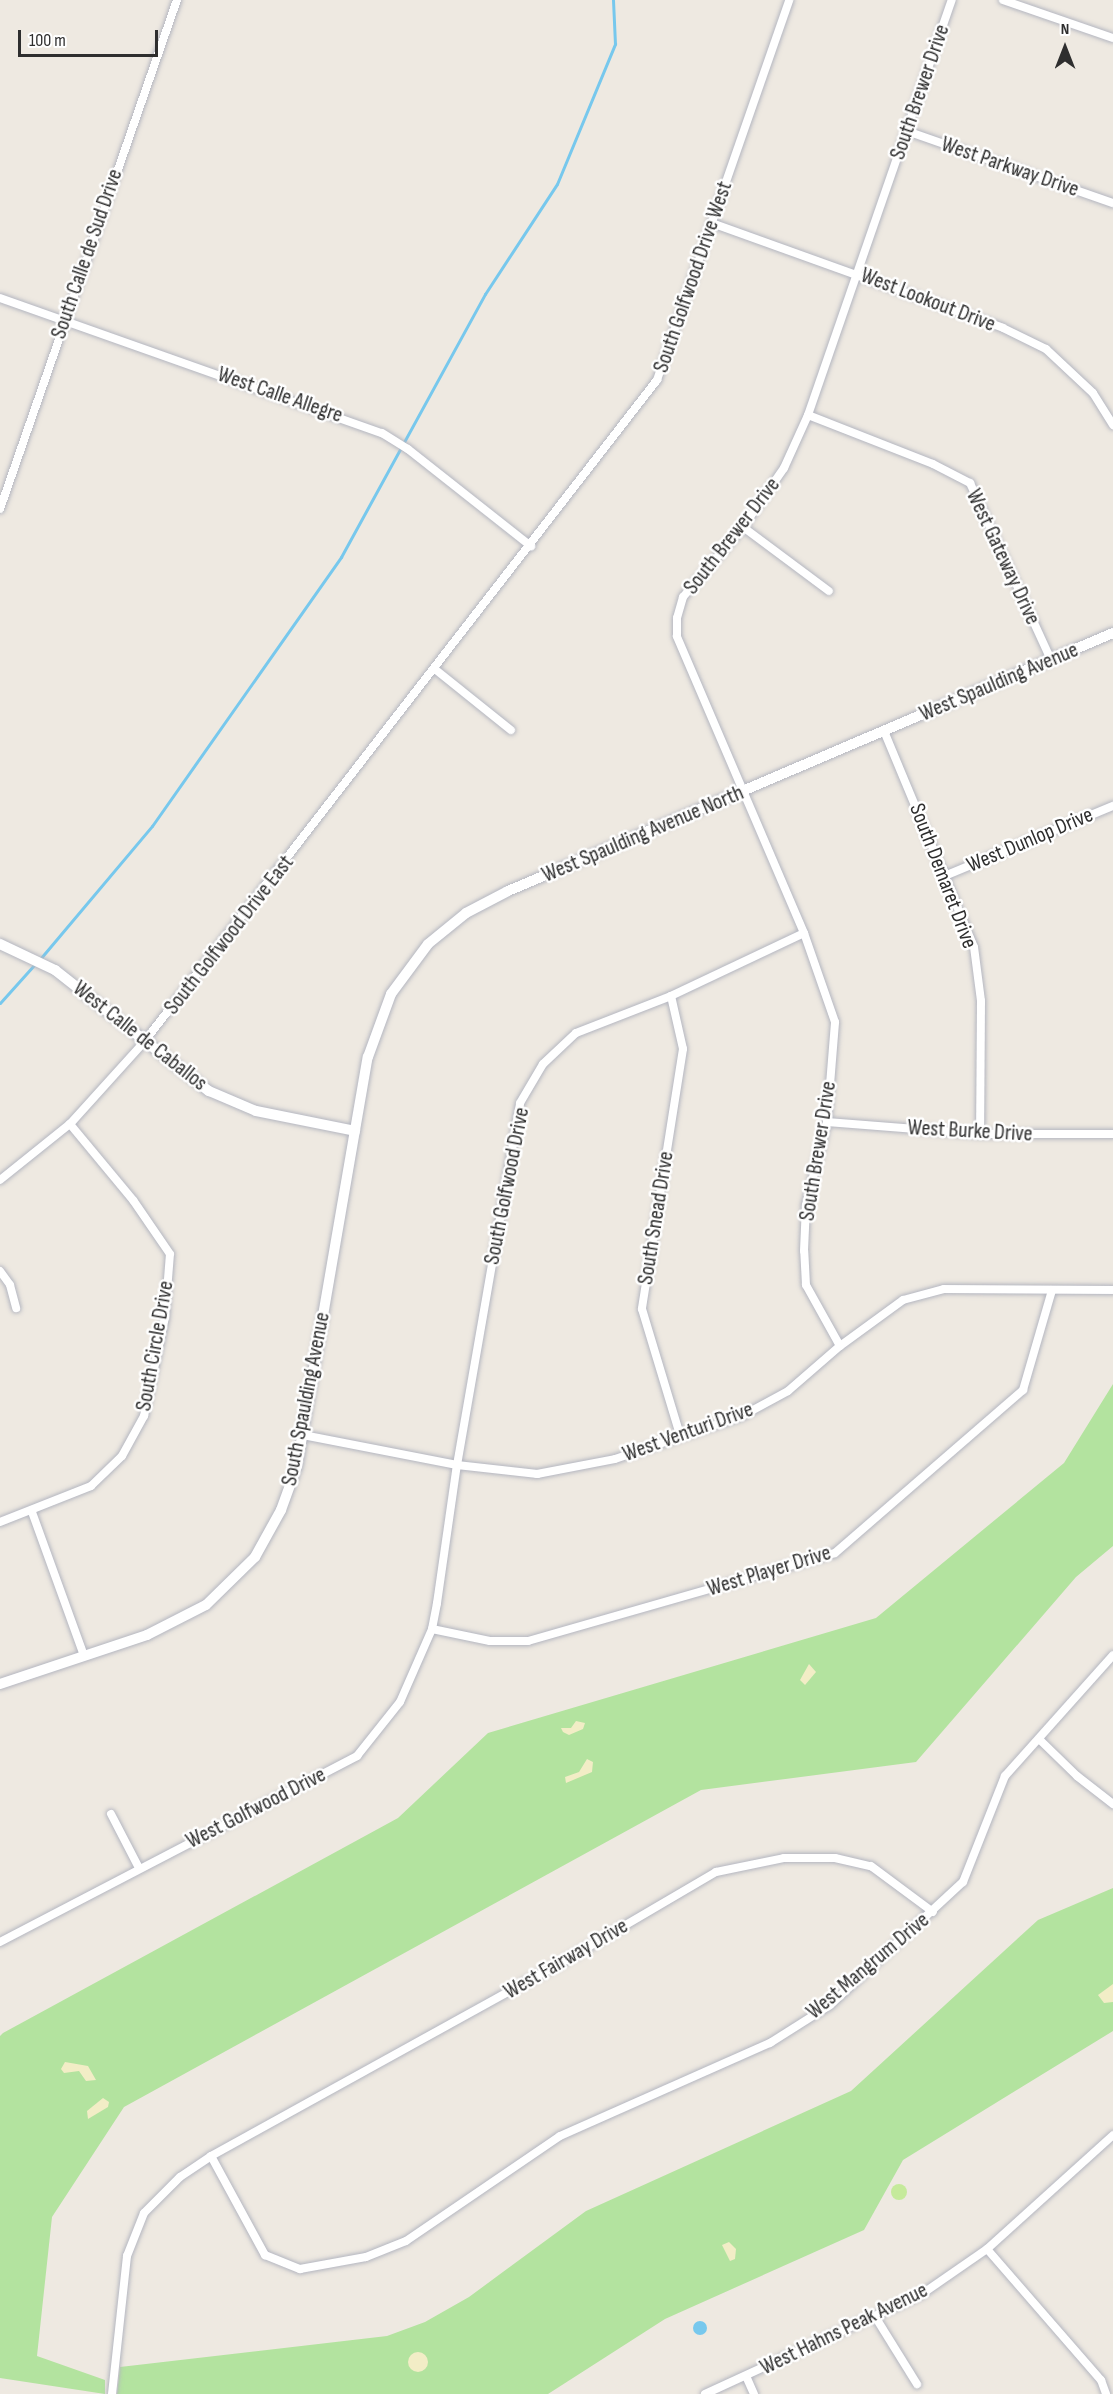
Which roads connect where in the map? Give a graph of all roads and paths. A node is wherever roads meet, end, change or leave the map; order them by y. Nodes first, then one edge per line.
1 (177, 0) edge
2 (789, 0) edge
3 (952, 0) edge
4 (1003, 0) edge
5 (1113, 38) edge
6 (907, 131) junction
7 (1113, 203) edge
8 (712, 223) junction
9 (856, 273) junction
10 (0, 298) edge
11 (63, 320) junction
12 (808, 414) junction
13 (1113, 425) edge
14 (0, 509) edge
15 (743, 527) junction
16 (531, 546) junction
17 (829, 591) dead end
18 (1113, 633) edge
19 (1051, 660) junction
20 (436, 670) junction
21 (511, 730) dead end
22 (884, 730) junction
23 (744, 791) junction
24 (1113, 806) edge
25 (947, 875) junction
26 (804, 933) junction
27 (0, 944) edge
28 (415, 958) joint
29 (671, 996) junction
30 (144, 1042) junction
31 (827, 1122) junction
32 (70, 1124) junction
33 (354, 1131) junction
34 (980, 1134) junction
35 (1113, 1134) edge
36 (0, 1179) edge
37 (0, 1271) edge
38 (1052, 1290) junction
39 (1113, 1290) edge
40 (16, 1308) dead end
41 (840, 1346) junction
42 (303, 1435) junction
43 (680, 1435) junction
44 (457, 1465) junction
45 (32, 1512) junction
46 (0, 1522) edge
47 (438, 1603) joint
48 (432, 1629) junction
49 (1113, 1654) edge
50 (84, 1656) junction
51 (0, 1684) edge
52 (1040, 1740) junction
53 (1113, 1804) edge
54 (111, 1814) dead end
55 (139, 1868) junction
56 (933, 1912) junction
57 (0, 1942) edge
58 (1113, 2135) edge
59 (211, 2156) junction
60 (987, 2249) junction
61 (876, 2318) junction
62 (746, 2376) junction
63 (917, 2384) dead end
64 (112, 2394) edge
65 (705, 2394) edge
66 (754, 2394) edge
67 (1106, 2394) edge

1 - 11 street, South Calle de Sud Drive
2 - 8 street, South Golfwood Drive West
3 - 6 street, South Brewer Drive
4 - 5 street
6 - 7 street, West Parkway Drive
6 - 9 street, South Brewer Drive
8 - 9 street, West Lookout Drive
8 - 16 street, South Golfwood Drive West
9 - 12 street, South Brewer Drive
9 - 13 street, West Lookout Drive
10 - 11 street, West Calle Allegre
11 - 14 street, South Calle de Sud Drive
11 - 16 street, West Calle Allegre
12 - 15 street, South Brewer Drive
12 - 19 street, West Gateway Drive
15 - 17 street
15 - 23 street, South Brewer Drive
16 - 20 street, South Golfwood Drive West
18 - 19 street, West Spaulding Avenue
19 - 22 street, West Spaulding Avenue
20 - 21 street
20 - 30 street, South Golfwood Drive East
22 - 23 street, West Spaulding Avenue North
22 - 25 street, South Demaret Drive
23 - 26 street, South Brewer Drive
23 - 28 street, West Spaulding Avenue North
24 - 25 street, West Dunlop Drive
25 - 34 street, South Demaret Drive
26 - 29 street, South Golfwood Drive
26 - 31 street, South Brewer Drive
27 - 30 street, West Calle de Caballos
28 - 33 street, South Spaulding Avenue
29 - 43 street, South Snead Drive
29 - 44 street, South Golfwood Drive
30 - 32 street, South Golfwood Drive East
30 - 33 street, West Calle de Caballos
31 - 34 street, West Burke Drive
31 - 41 street, South Brewer Drive
32 - 36 street, South Golfwood Drive East
32 - 45 street, South Circle Drive
33 - 42 street, South Spaulding Avenue
34 - 35 street, West Burke Drive
37 - 40 street
38 - 39 street, West Venturi Drive
38 - 41 street, West Venturi Drive
38 - 48 street, West Player Drive
41 - 43 street, West Venturi Drive
42 - 44 street, West Venturi Drive
42 - 50 street, South Spaulding Avenue
43 - 44 street, West Venturi Drive
44 - 47 street, South Golfwood Drive
45 - 46 street, South Circle Drive
45 - 50 street
47 - 48 street, West Golfwood Drive
48 - 55 street, West Golfwood Drive
49 - 52 street, West Mangrum Drive
50 - 51 street, South Spaulding Avenue
52 - 53 street
52 - 56 street, West Mangrum Drive
54 - 55 street
55 - 57 street, West Golfwood Drive
56 - 59 street, West Fairway Drive
56 - 59 street, West Mangrum Drive
58 - 60 street, West Hahns Peak Avenue
59 - 64 street, West Fairway Drive
60 - 61 street, West Hahns Peak Avenue
60 - 67 street
61 - 62 street, West Hahns Peak Avenue
61 - 63 street
62 - 65 street, West Hahns Peak Avenue
62 - 66 street

